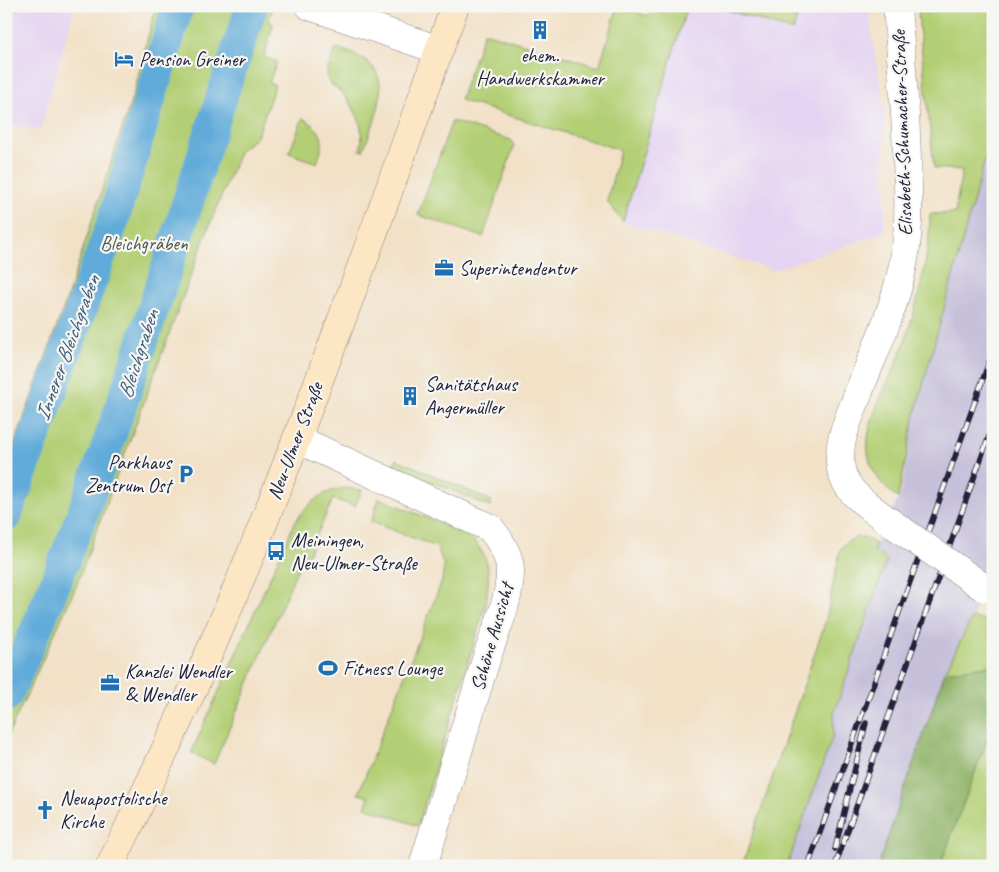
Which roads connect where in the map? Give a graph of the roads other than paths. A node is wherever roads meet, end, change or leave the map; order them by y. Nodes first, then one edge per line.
1 (310, 6) edge
2 (455, 6) edge
3 (897, 6) edge
4 (439, 50) junction
5 (297, 439) junction
6 (988, 590) edge
7 (110, 866) edge
8 (423, 866) edge

1 - 4 street
2 - 4 main road, Neu-Ulmer Straße
3 - 6 street, Elisabeth-Schumacher-Straße, bridge
4 - 5 main road, Neu-Ulmer Straße
5 - 7 main road, Neu-Ulmer Straße
5 - 8 street, Schöne Aussicht

